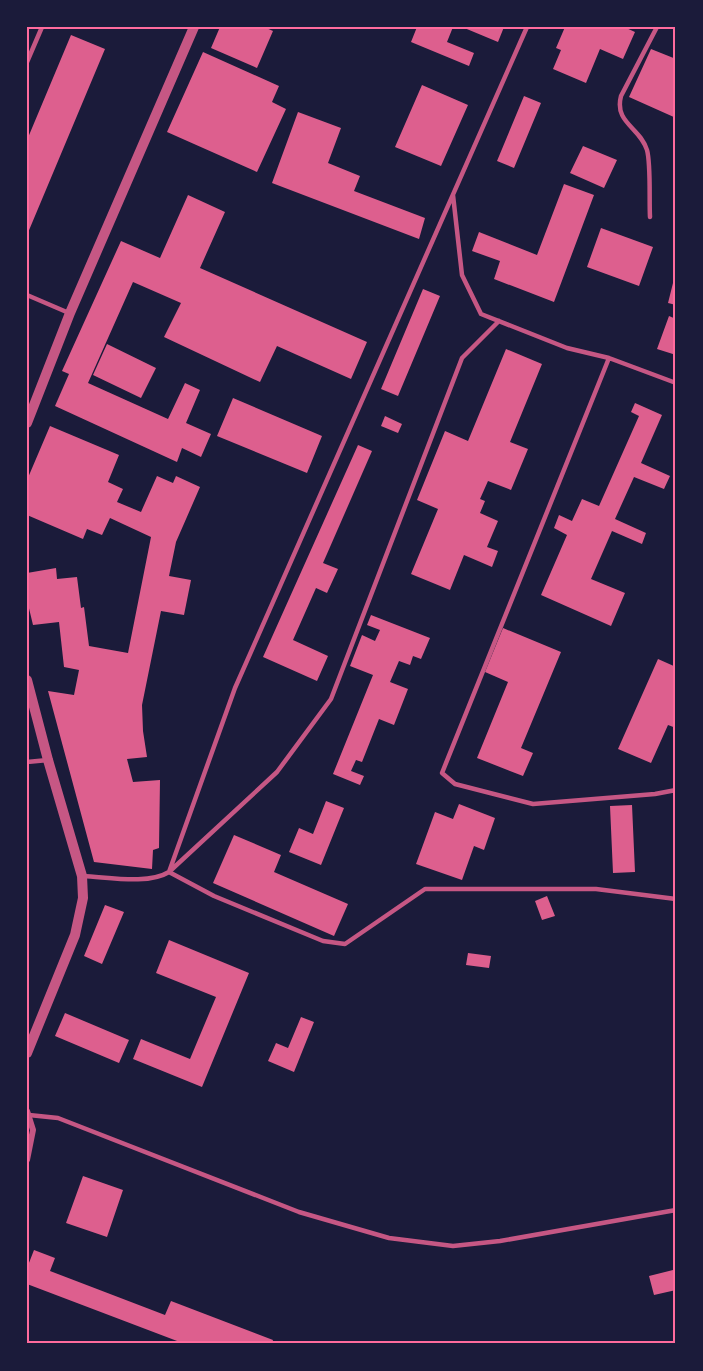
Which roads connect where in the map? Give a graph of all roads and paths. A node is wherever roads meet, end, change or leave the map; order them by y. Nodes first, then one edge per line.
1 (42, 27) edge
2 (194, 27) edge
3 (527, 27) edge
4 (657, 27) edge
5 (27, 62) edge
6 (453, 194) junction
7 (650, 217) dead end
8 (27, 295) edge
9 (70, 313) junction
10 (499, 321) junction
11 (609, 358) junction
12 (676, 382) edge
13 (27, 423) edge
14 (27, 680) edge
15 (48, 760) junction
16 (27, 762) edge
17 (676, 790) edge
18 (169, 872) junction
19 (82, 876) junction
20 (676, 899) edge
21 (27, 1053) edge
22 (28, 1113) edge
23 (27, 1160) edge
24 (676, 1210) edge

1 - 5 lane
2 - 9 street
3 - 6 lane
4 - 7 lane
6 - 10 lane
6 - 18 lane
8 - 9 lane
9 - 13 street
10 - 11 lane
10 - 18 lane
11 - 12 lane
11 - 17 lane
14 - 15 street
15 - 16 lane
15 - 19 street
18 - 19 lane
18 - 20 lane
19 - 21 street
22 - 23 street
22 - 24 lane

